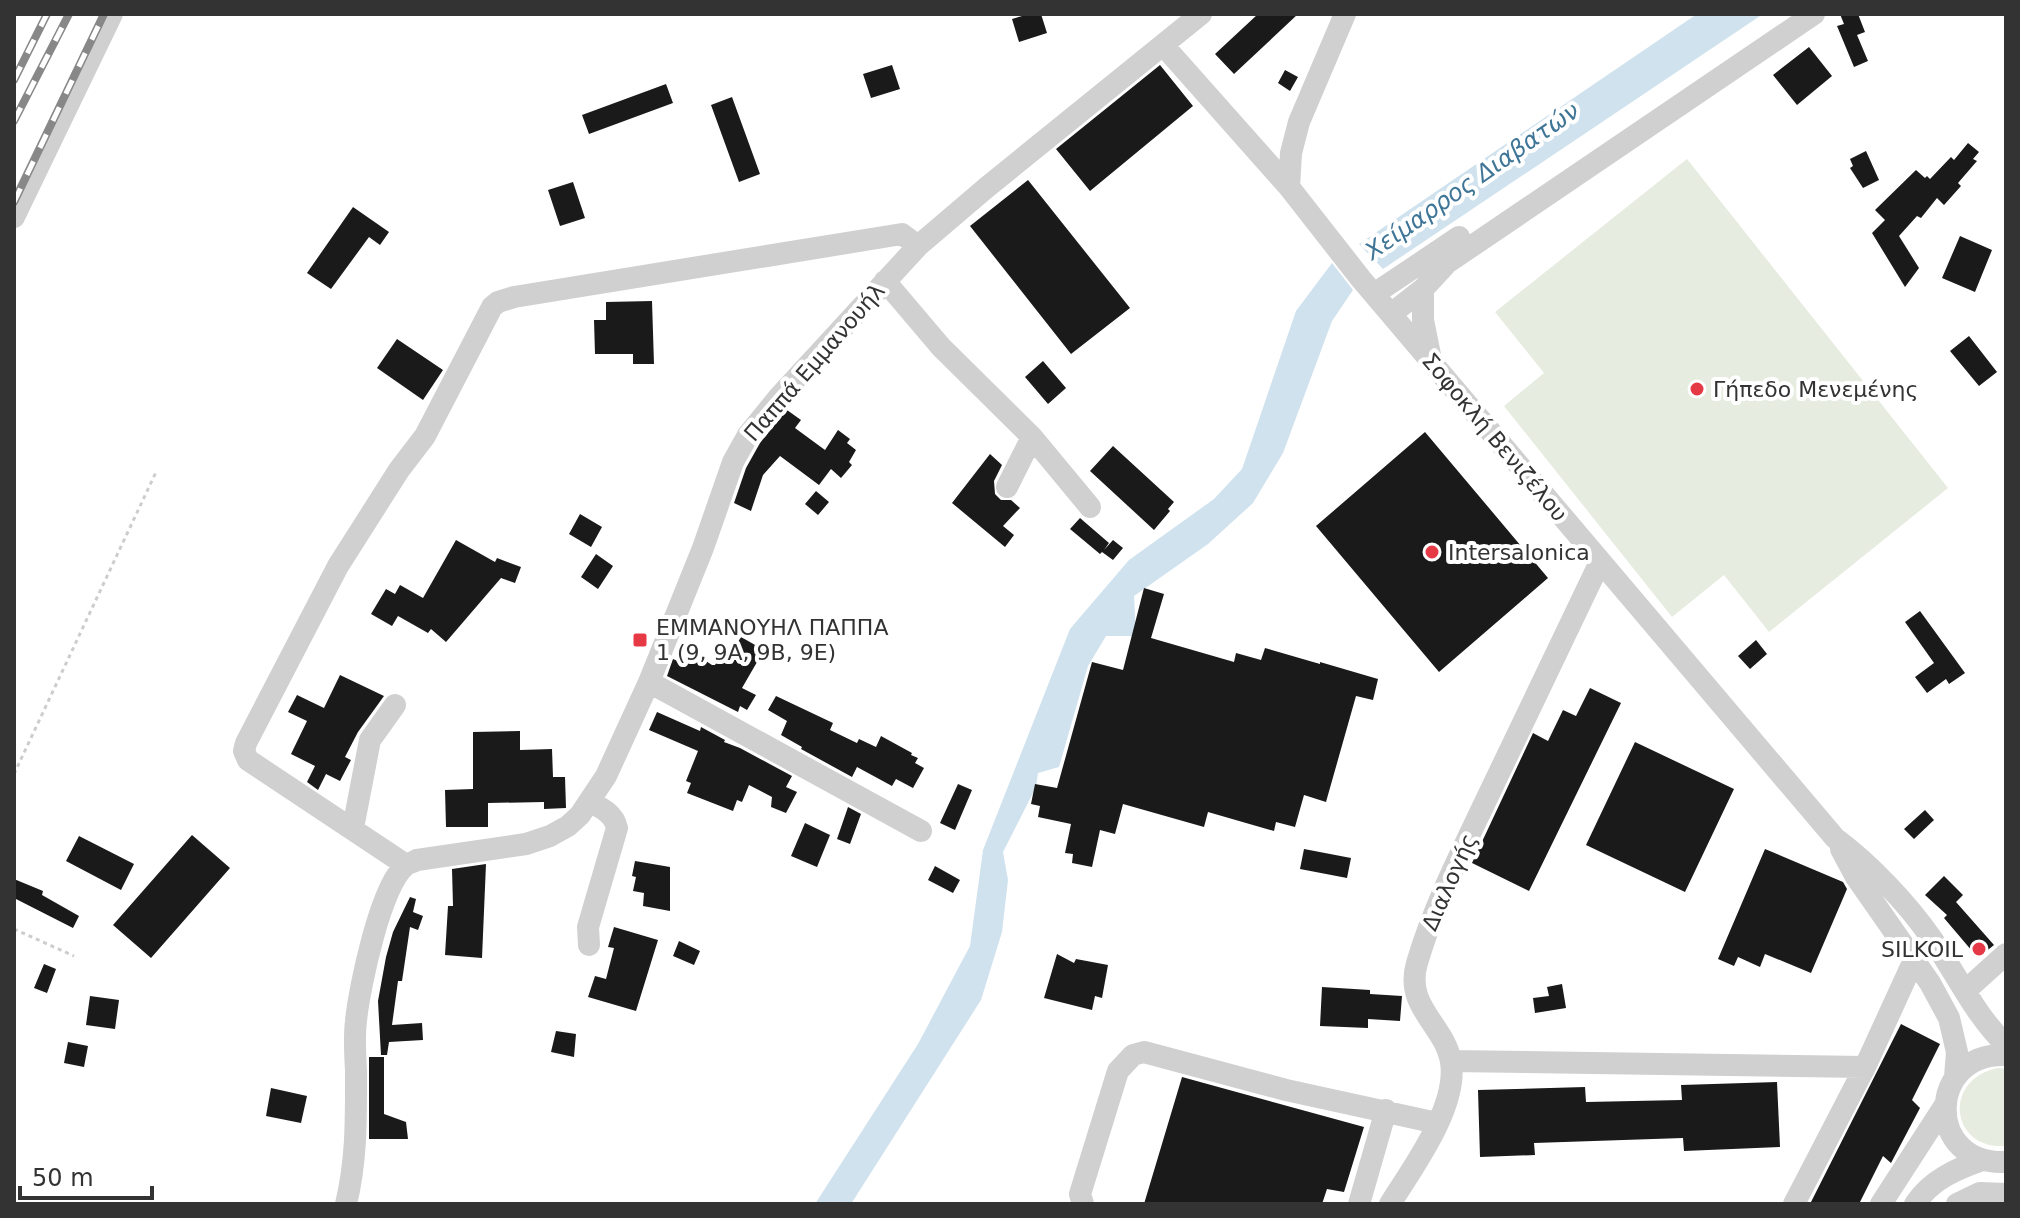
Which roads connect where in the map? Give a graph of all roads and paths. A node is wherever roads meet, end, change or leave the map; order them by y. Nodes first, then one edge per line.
1 (112, 14) edge
2 (1201, 14) edge
3 (1345, 14) edge
4 (1788, 14) edge
5 (1814, 14) edge
6 (1163, 45) junction
7 (1289, 187) junction
8 (14, 217) edge
9 (918, 246) junction
10 (885, 281) junction
11 (1368, 287) junction
12 (1423, 289) junction
13 (1391, 314) junction
14 (1431, 361) junction
15 (1032, 437) junction
16 (157, 470) dead end
17 (1007, 487) dead end
18 (1090, 507) dead end
19 (1600, 562) junction
20 (649, 682) junction
21 (395, 705) dead end
22 (14, 773) edge
23 (590, 802) junction
24 (353, 828) junction
25 (921, 831) dead end
26 (1835, 838) junction
27 (406, 865) junction
28 (14, 929) edge
29 (589, 945) dead end
30 (2006, 954) edge
31 (74, 956) dead end
32 (1914, 960) junction
33 (1965, 991) junction
34 (2006, 1045) edge
35 (2006, 1055) edge
36 (1451, 1061) junction
37 (1865, 1067) junction
38 (1955, 1077) junction
39 (1945, 1105) junction
40 (1386, 1110) junction
41 (1437, 1123) junction
42 (1982, 1160) junction
43 (2006, 1162) edge
44 (2006, 1194) edge
45 (346, 1204) edge
46 (1083, 1204) edge
47 (1359, 1204) edge
48 (1390, 1204) edge
49 (1794, 1204) edge
50 (1881, 1204) edge
51 (1915, 1204) edge
52 (1957, 1204) edge

1 - 8 street
2 - 6 street, Παππά Εμμανουήλ
3 - 7 street
4 - 11 street
5 - 12 street
6 - 7 street, Σοφοκλή Βενιζέλου
6 - 9 street, Παππά Εμμανουήλ
7 - 11 street, Σοφοκλή Βενιζέλου
9 - 10 street, Παππά Εμμανουήλ
9 - 24 street
10 - 15 street
10 - 20 street, Παππά Εμμανουήλ
11 - 13 street, Σοφοκλή Βενιζέλου
12 - 13 street
12 - 14 street
13 - 14 street, Σοφοκλή Βενιζέλου
14 - 19 street, Σοφοκλή Βενιζέλου
15 - 17 street
15 - 18 street
16 - 22 path
19 - 26 street, Σοφοκλή Βενιζέλου
19 - 36 street, Διαλογής
20 - 23 street, Παππά Εμμανουήλ
20 - 25 street
21 - 24 street
23 - 27 street, Παππά Εμμανουήλ
23 - 29 street
24 - 27 street
26 - 32 street
26 - 33 street, Σοφοκλή Βενιζέλου
27 - 45 street
28 - 31 path
30 - 33 street
32 - 37 street
32 - 38 street
33 - 34 street, Σοφοκλή Βενιζέλου
35 - 38 street
36 - 37 street
36 - 41 street
37 - 49 street
38 - 39 street
39 - 42 street
39 - 50 street
40 - 41 street
40 - 46 street
40 - 47 street
41 - 48 street
42 - 43 street
42 - 51 street
44 - 52 street

